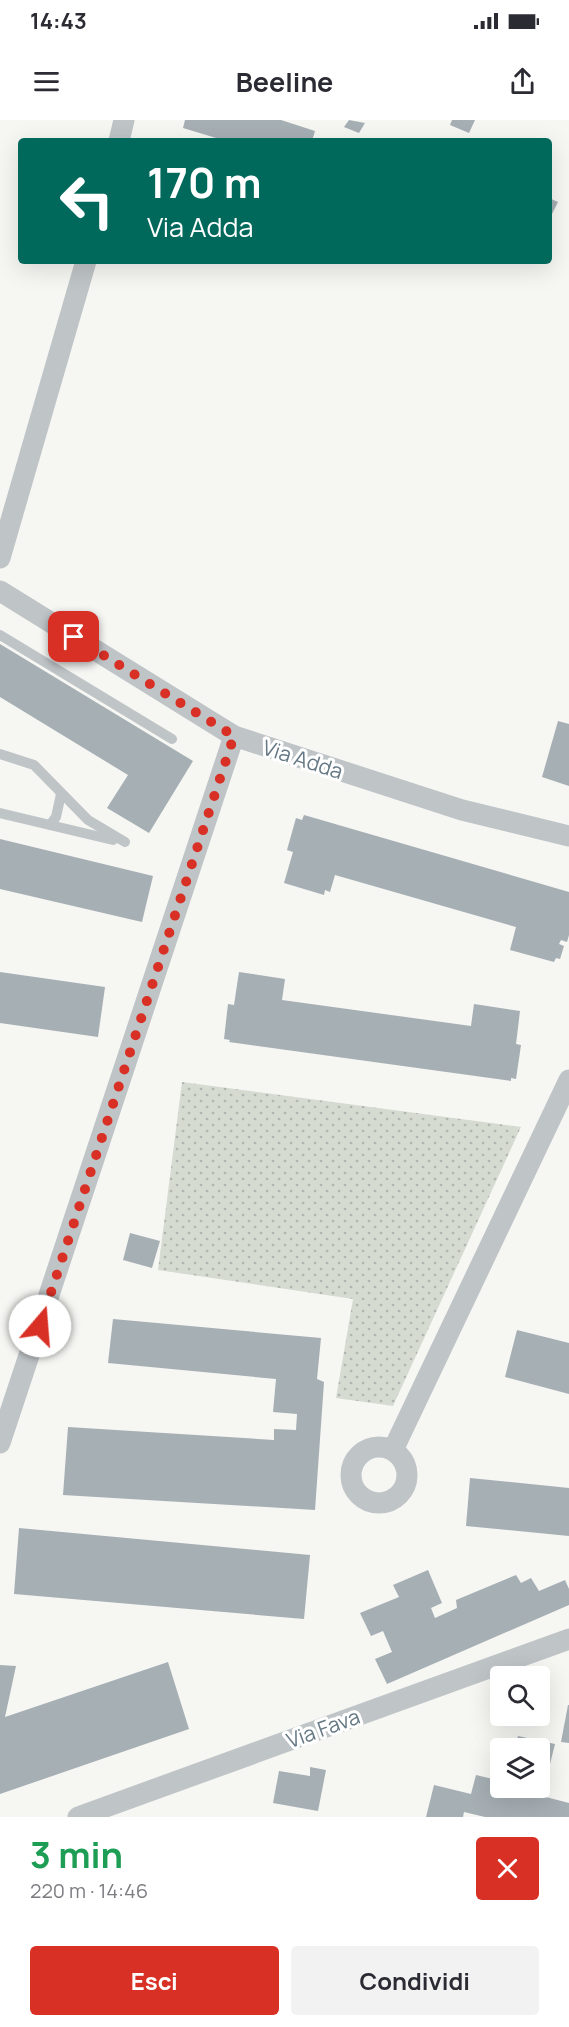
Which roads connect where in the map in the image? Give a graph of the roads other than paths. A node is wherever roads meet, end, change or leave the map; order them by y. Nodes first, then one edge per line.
1 (124, 120) edge
2 (120, 138) edge
3 (85, 264) edge
4 (0, 558) edge
5 (0, 591) edge
6 (0, 635) edge
7 (234, 736) junction
8 (172, 739) dead end
9 (0, 754) edge
10 (61, 794) junction
11 (0, 813) edge
12 (50, 825) junction
13 (569, 836) edge
14 (569, 1080) edge
15 (0, 1443) edge
16 (393, 1450) dead end
17 (569, 1639) edge
18 (78, 1817) edge

1 - 2 street
3 - 4 street
5 - 7 street, Via Adda
6 - 8 lane
7 - 13 street, Via Adda
7 - 15 street
9 - 10 lane
10 - 12 lane
10 - 12 lane
11 - 12 lane
14 - 16 street
17 - 18 street, Via Fava

